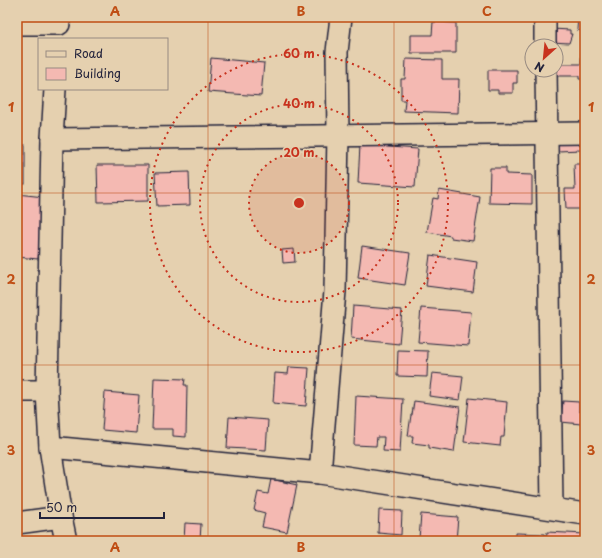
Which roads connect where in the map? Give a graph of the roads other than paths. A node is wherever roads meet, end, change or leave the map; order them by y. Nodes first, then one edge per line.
1 (340, 17) edge
2 (545, 17) edge
3 (17, 24) edge
4 (59, 27) edge
5 (545, 38) edge
6 (546, 78) edge
7 (55, 90) edge
8 (585, 133) edge
9 (546, 134) junction
10 (338, 135) junction
11 (52, 139) junction
12 (17, 391) edge
13 (47, 391) junction
14 (50, 447) junction
15 (320, 473) junction
16 (552, 508) junction
17 (585, 514) edge
18 (61, 517) junction
19 (17, 523) edge
20 (66, 541) edge

1 - 10 street
2 - 5 street
3 - 4 street
6 - 9 street
7 - 11 street
8 - 9 street
9 - 10 street
9 - 16 street
10 - 11 street
10 - 15 street
11 - 13 street
12 - 13 street
13 - 14 street
14 - 15 street
14 - 18 street
15 - 16 street
16 - 17 street
18 - 19 street
18 - 20 street

